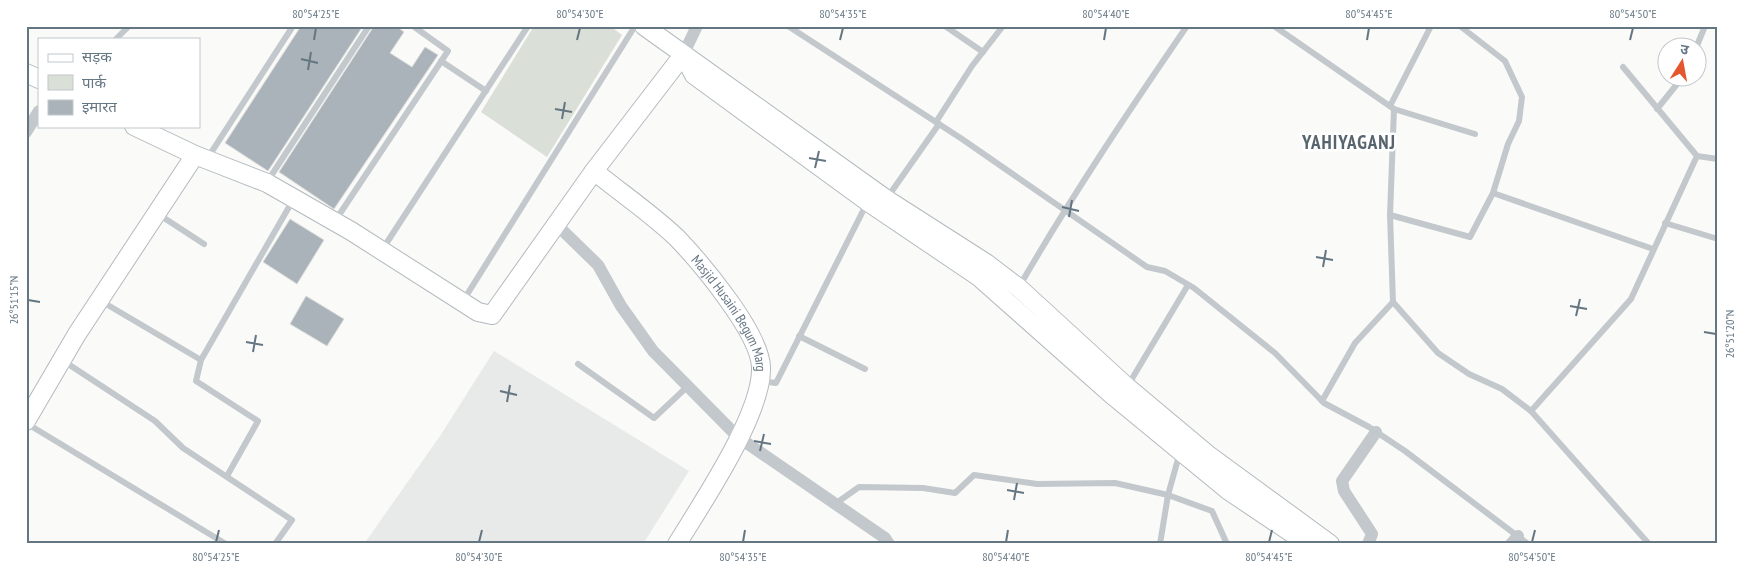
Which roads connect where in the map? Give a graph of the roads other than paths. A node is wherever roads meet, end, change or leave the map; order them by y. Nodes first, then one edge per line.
1 (129, 26) edge
2 (293, 26) edge
3 (369, 26) edge
4 (413, 26) edge
5 (528, 26) edge
6 (635, 26) edge
7 (644, 26) edge
8 (697, 26) edge
9 (788, 26) edge
10 (946, 26) edge
11 (1002, 26) edge
12 (1188, 26) edge
13 (1274, 26) edge
14 (1431, 26) edge
15 (1460, 26) edge
16 (1706, 26) edge
17 (117, 38) edge
18 (1701, 38) edge
19 (983, 52) junction
20 (683, 55) junction
21 (441, 61) junction
22 (1623, 67) dead end
23 (26, 73) edge
24 (38, 79) edge
25 (1674, 88) edge
26 (486, 91) junction
27 (1392, 107) junction
28 (1657, 109) junction
29 (38, 112) edge
30 (937, 123) junction
31 (138, 128) edge
32 (26, 132) edge
33 (1475, 134) dead end
34 (1697, 156) junction
35 (201, 157) junction
36 (1718, 159) edge
37 (594, 172) junction
38 (267, 183) junction
39 (1493, 193) junction
40 (294, 199) junction
41 (886, 199) junction
42 (868, 202) junction
43 (1064, 210) junction
44 (157, 213) junction
45 (1390, 215) junction
46 (334, 222) junction
47 (1665, 223) junction
48 (556, 224) junction
49 (1718, 239) edge
50 (204, 244) dead end
51 (1653, 249) junction
52 (382, 251) junction
53 (1188, 284) junction
54 (1019, 288) junction
55 (100, 300) junction
56 (462, 302) junction
57 (1393, 302) junction
58 (799, 336) junction
59 (62, 360) junction
60 (201, 360) junction
61 (578, 364) dead end
62 (865, 369) dead end
63 (759, 381) junction
64 (688, 386) junction
65 (1127, 387) junction
66 (1322, 401) junction
67 (1531, 411) junction
68 (26, 422) edge
69 (1376, 432) junction
70 (738, 437) junction
71 (1181, 451) junction
72 (228, 476) junction
73 (1168, 495) junction
74 (835, 504) junction
75 (1514, 540) edge
76 (226, 544) edge
77 (275, 544) edge
78 (677, 544) edge
79 (889, 544) edge
80 (1160, 544) edge
81 (1227, 544) edge
82 (1308, 544) edge
83 (1330, 544) edge
84 (1368, 544) edge
85 (1528, 544) edge
86 (1649, 544) edge

1 - 17 lane
2 - 35 lane
3 - 38 lane
4 - 21 lane
5 - 26 lane
6 - 56 lane
7 - 20 street
8 - 20 street
9 - 30 lane
10 - 19 lane
11 - 19 lane
12 - 43 lane
13 - 27 lane
14 - 27 lane
15 - 39 lane
16 - 18 lane
19 - 30 lane
20 - 37 street
20 - 41 street
20 - 42 street
21 - 26 lane
21 - 46 lane
22 - 28 lane
23 - 24 street
25 - 28 lane
26 - 52 lane
27 - 33 lane
27 - 45 lane
28 - 34 lane
29 - 32 street
30 - 41 lane
30 - 43 lane
31 - 35 street
34 - 36 lane
34 - 47 lane
35 - 38 street
35 - 44 street
37 - 48 street
37 - 63 street, Masjid Husaini Begum Marg
38 - 40 street
39 - 45 lane
39 - 51 lane
40 - 46 street
40 - 60 lane
41 - 54 street
42 - 58 lane
42 - 71 street
43 - 53 lane
43 - 54 lane
44 - 50 lane
44 - 55 street
45 - 57 lane
46 - 52 street
47 - 49 lane
47 - 51 lane
48 - 56 street
48 - 64 street
51 - 67 lane
52 - 56 street
53 - 65 lane
53 - 66 lane
54 - 65 street
55 - 59 street
55 - 60 lane
57 - 66 lane
57 - 67 lane
58 - 62 lane
58 - 63 lane
59 - 68 street
59 - 72 lane
60 - 72 lane
61 - 64 lane
63 - 70 street, Masjid Husaini Begum Marg
64 - 70 street
65 - 83 street
66 - 69 lane
67 - 86 lane
68 - 76 lane
69 - 75 lane
69 - 84 street
70 - 74 street
70 - 78 street, Masjid Husaini Begum Marg
71 - 73 lane
71 - 82 street
72 - 77 lane
73 - 74 lane
73 - 80 lane
73 - 81 lane
74 - 79 street
75 - 85 lane

